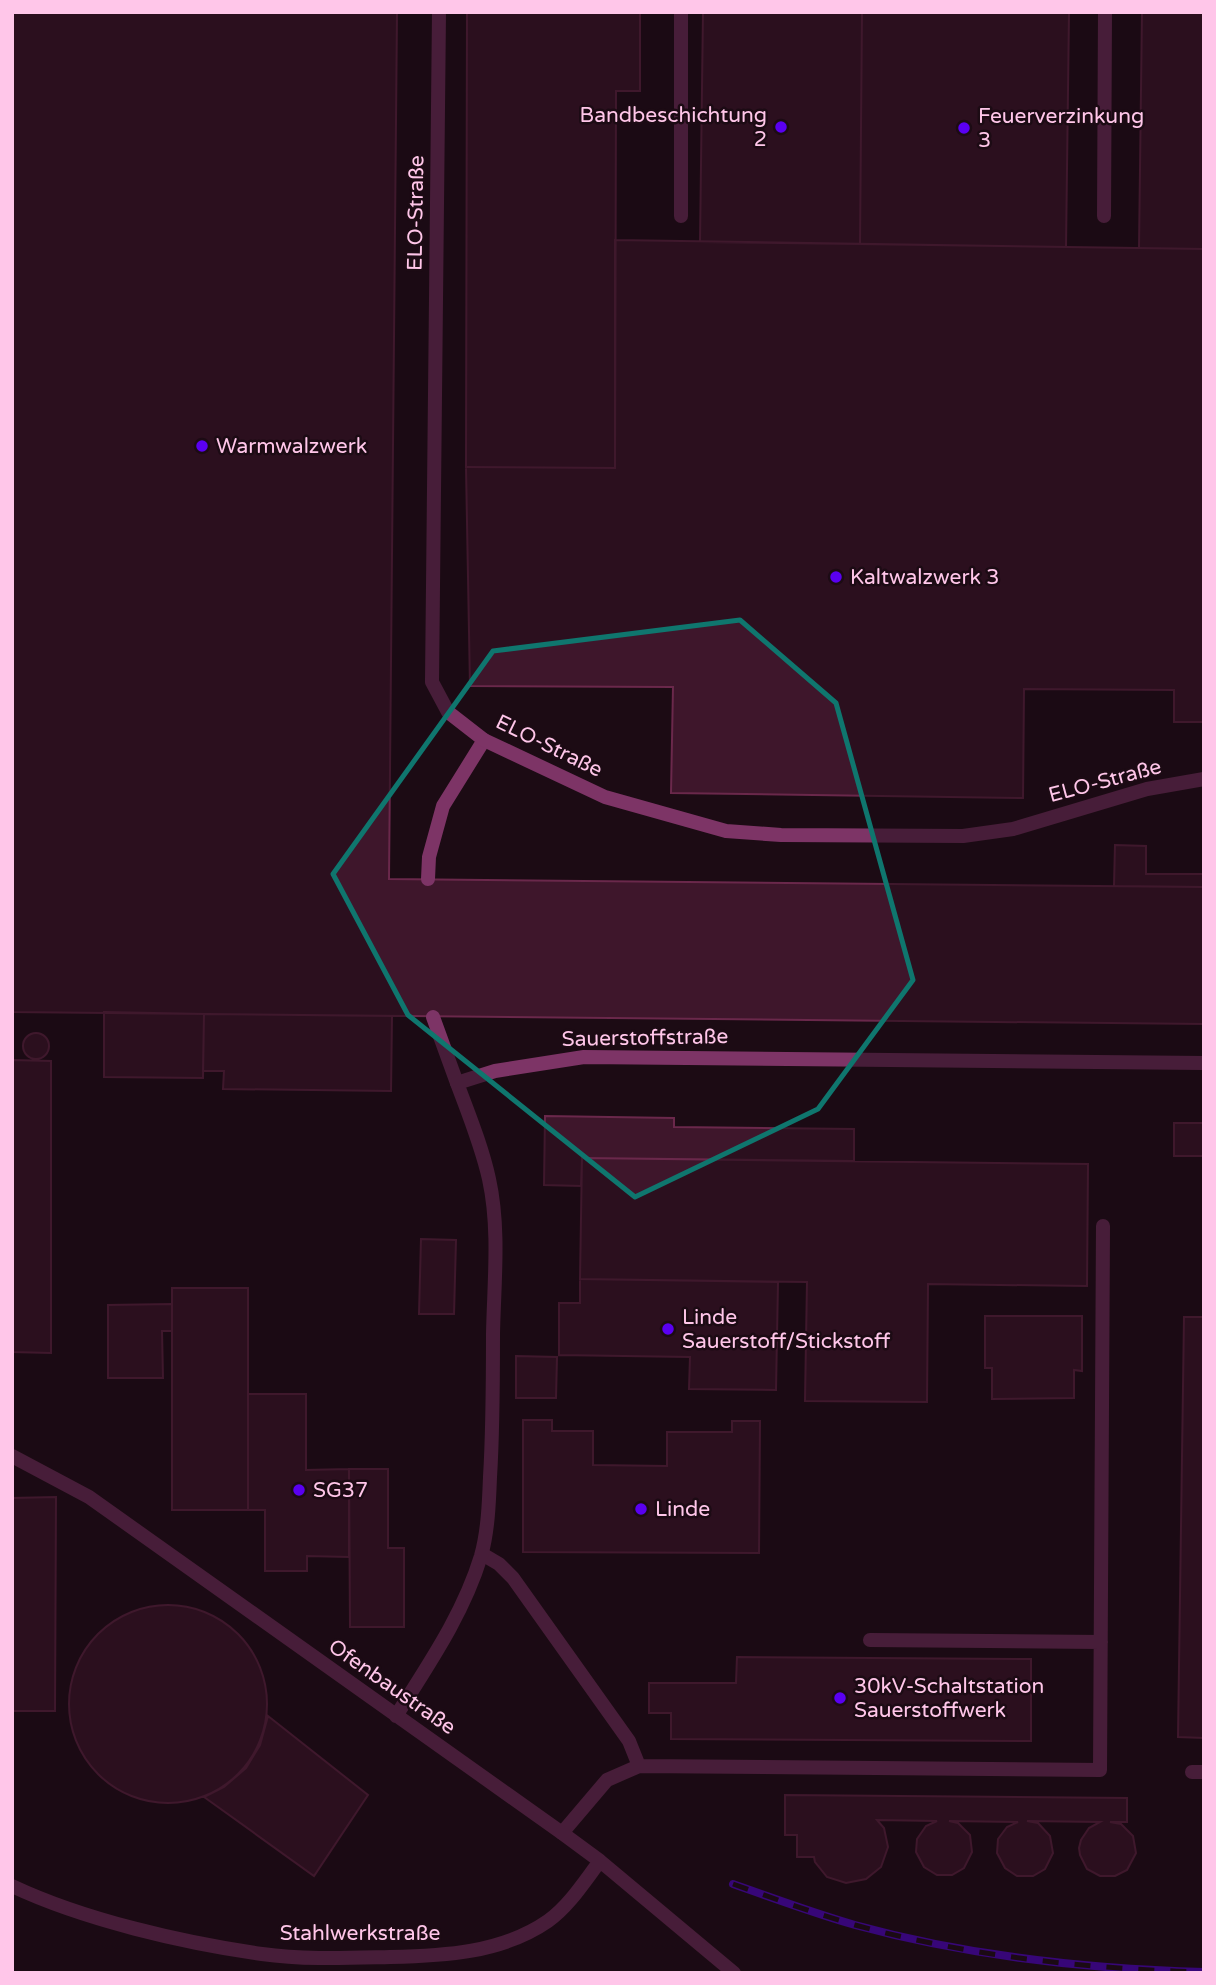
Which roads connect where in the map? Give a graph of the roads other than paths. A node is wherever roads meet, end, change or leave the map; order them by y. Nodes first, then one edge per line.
1 (439, 12) edge
2 (681, 12) edge
3 (1105, 12) edge
4 (681, 216) dead end
5 (1104, 216) dead end
6 (484, 740) junction
7 (1204, 779) edge
8 (428, 879) dead end
9 (433, 1017) dead end
10 (1204, 1063) edge
11 (457, 1083) junction
12 (1103, 1226) dead end
13 (12, 1457) edge
14 (481, 1554) junction
15 (870, 1640) dead end
16 (1101, 1642) junction
17 (396, 1716) junction
18 (639, 1766) junction
19 (562, 1833) junction
20 (600, 1861) junction
21 (12, 1886) edge
22 (734, 1973) edge

1 - 6 street, ELO-Straße
2 - 4 street
3 - 5 street
6 - 7 street, ELO-Straße
6 - 8 street
9 - 11 street
10 - 11 street, Sauerstoffstraße
11 - 14 street
12 - 16 street
13 - 17 street, Ofenbaustraße
14 - 17 street
14 - 18 street
15 - 16 street
16 - 18 street
17 - 19 street, Ofenbaustraße
18 - 19 street
19 - 20 street, Ofenbaustraße
20 - 21 street, Stahlwerkstraße
20 - 22 street, Ofenbaustraße

